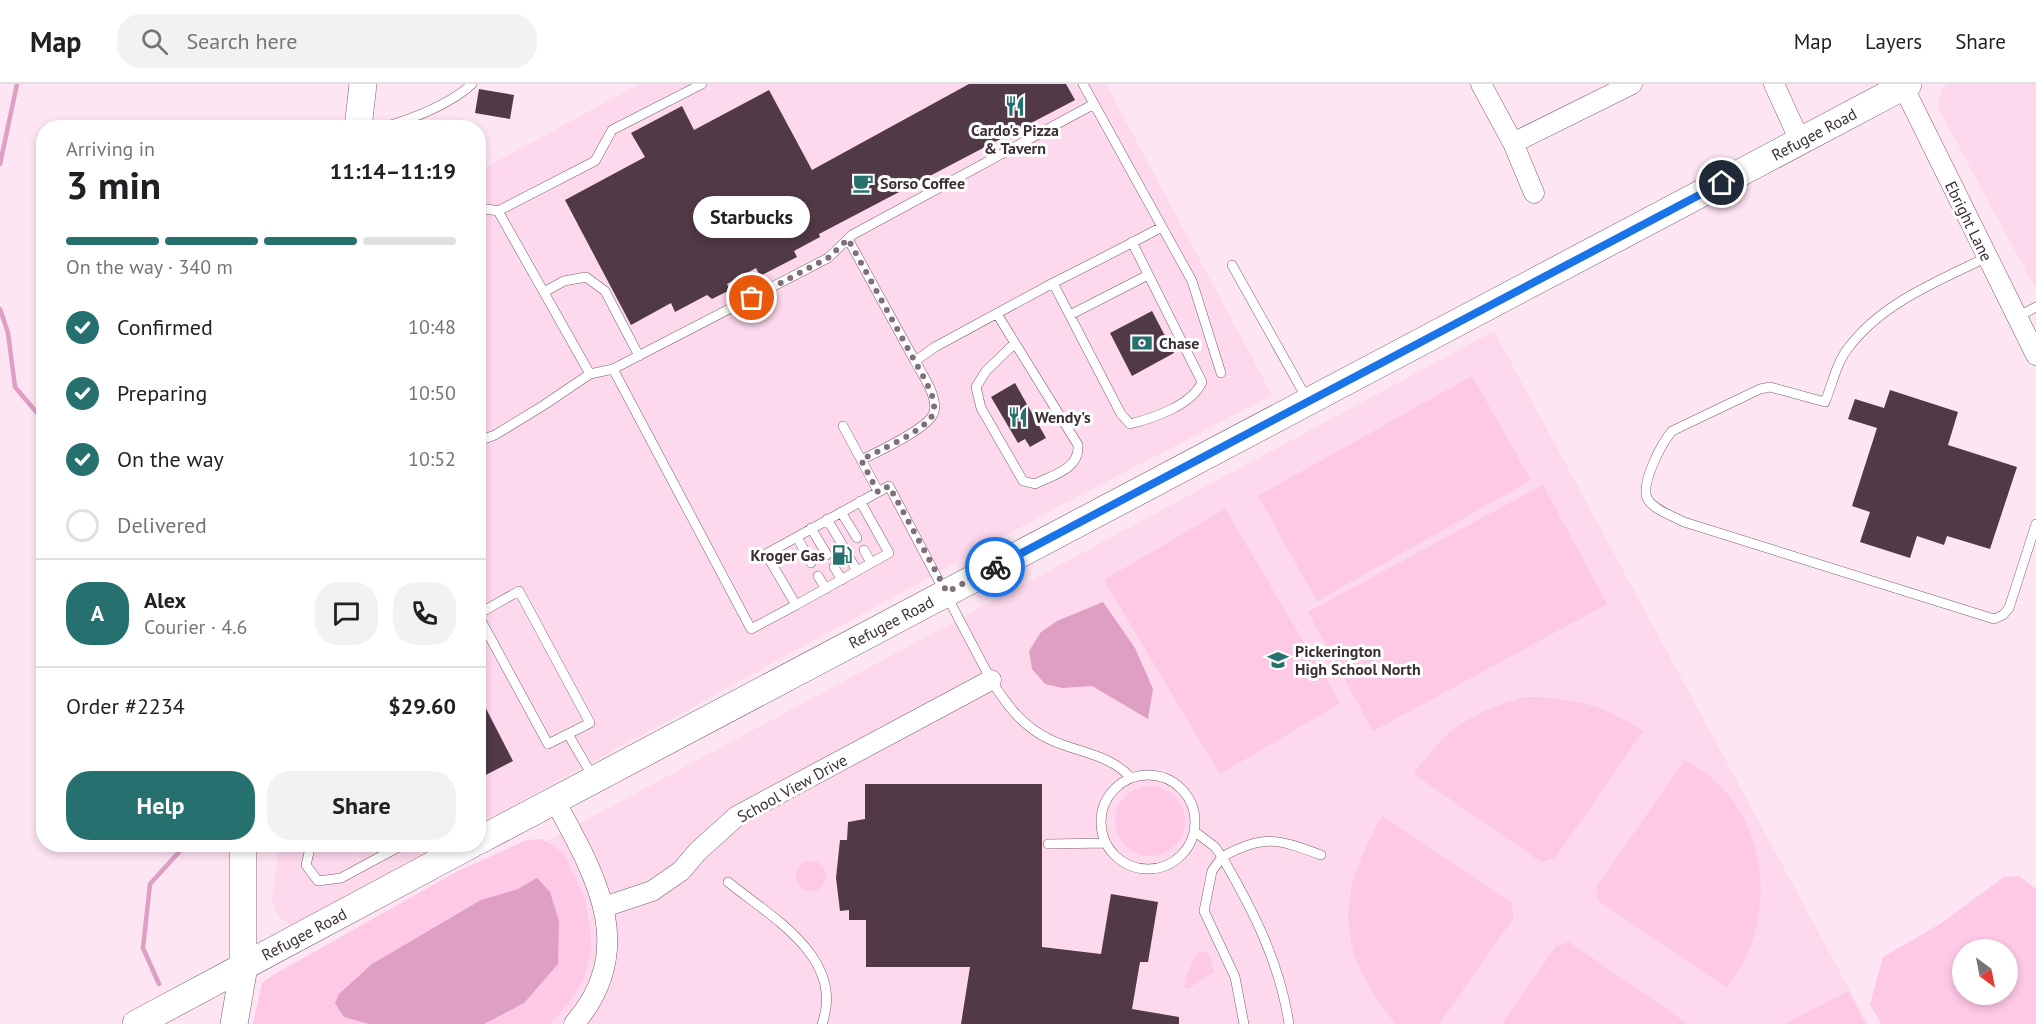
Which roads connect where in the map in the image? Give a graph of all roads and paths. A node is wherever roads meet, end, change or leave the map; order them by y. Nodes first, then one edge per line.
1 (363, 84) edge
2 (472, 84) edge
3 (702, 84) edge
4 (1083, 84) edge
5 (1480, 84) edge
6 (1632, 84) edge
7 (1774, 84) edge
8 (1905, 85) edge
9 (1094, 104) junction
10 (359, 120) edge
11 (407, 120) edge
12 (1800, 141) junction
13 (1513, 143) junction
14 (1534, 193) dead end
15 (486, 209) edge
16 (498, 211) junction
17 (1162, 227) junction
18 (848, 239) junction
19 (1132, 242) junction
20 (1987, 257) junction
21 (1232, 265) dead end
22 (1148, 275) junction
23 (1053, 283) junction
24 (544, 291) junction
25 (2036, 307) edge
26 (998, 314) junction
27 (1070, 315) junction
28 (2017, 317) junction
29 (1014, 344) junction
30 (2036, 355) edge
31 (639, 356) junction
32 (915, 361) junction
33 (613, 369) junction
34 (1221, 373) dead end
35 (590, 374) junction
36 (1308, 401) junction
37 (843, 426) dead end
38 (486, 438) edge
39 (861, 460) junction
40 (878, 492) junction
41 (860, 501) junction
42 (842, 512) junction
43 (827, 519) junction
44 (2036, 524) edge
45 (812, 528) junction
46 (797, 537) junction
47 (857, 538) dead end
48 (843, 546) dead end
49 (864, 550) dead end
50 (827, 555) dead end
51 (850, 559) dead end
52 (811, 563) dead end
53 (871, 563) junction
54 (834, 567) dead end
55 (857, 571) junction
56 (818, 576) dead end
57 (842, 580) junction
58 (825, 589) junction
59 (947, 592) junction
60 (796, 605) junction
61 (486, 610) edge
62 (486, 630) edge
63 (991, 680) junction
64 (568, 734) junction
65 (1131, 778) junction
66 (595, 779) junction
67 (555, 801) junction
68 (1194, 831) junction
69 (486, 836) edge
70 (1106, 843) junction
71 (1048, 844) dead end
72 (243, 852) edge
73 (309, 852) edge
74 (389, 852) edge
75 (454, 852) edge
76 (1321, 855) dead end
77 (1222, 857) junction
78 (728, 882) dead end
79 (604, 907) junction
80 (243, 966) junction
81 (136, 1024) edge
82 (234, 1024) edge
83 (574, 1024) edge
84 (822, 1024) edge
85 (1244, 1024) edge
86 (1289, 1024) edge

1 - 10 main road
2 - 11 lane
3 - 16 lane
4 - 9 lane
5 - 13 street
6 - 13 street
7 - 12 street
8 - 12 main road, Refugee Road
8 - 20 street, Ebright Lane
9 - 17 lane
9 - 18 lane
12 - 36 main road, Refugee Road
13 - 14 street
15 - 16 lane
16 - 24 lane
17 - 19 lane
17 - 34 lane
18 - 31 lane
18 - 32 lane
19 - 22 lane
19 - 23 lane
20 - 28 street, Ebright Lane
20 - 44 lane
21 - 36 lane
22 - 27 lane
22 - 27 lane
23 - 26 lane
23 - 27 lane
24 - 31 lane
24 - 35 lane
25 - 28 lane
26 - 29 lane
26 - 32 lane
28 - 30 street, Ebright Lane
29 - 29 lane
31 - 33 lane
32 - 39 lane
33 - 35 lane
33 - 60 lane
35 - 38 lane
36 - 59 main road, Refugee Road
37 - 39 lane
39 - 40 lane
40 - 41 lane
40 - 59 lane
41 - 42 lane
41 - 53 lane
42 - 43 lane
42 - 47 lane
43 - 45 lane
43 - 48 lane
45 - 46 lane
45 - 50 lane
46 - 52 lane
46 - 60 lane
49 - 53 lane
51 - 55 lane
53 - 55 lane
54 - 57 lane
55 - 57 lane
56 - 58 lane
57 - 58 lane
58 - 60 lane
59 - 63 lane
59 - 66 main road, Refugee Road
61 - 64 lane
62 - 64 lane
63 - 65 lane
63 - 79 street, School View Drive
64 - 66 lane
65 - 68 lane
65 - 70 lane
66 - 67 main road, Refugee Road
67 - 69 main road, Refugee Road
67 - 79 street
68 - 70 lane
68 - 77 lane
70 - 71 lane
72 - 80 main road
73 - 74 lane
75 - 80 main road, Refugee Road
76 - 77 lane
77 - 85 lane
77 - 86 lane
78 - 84 lane
79 - 83 street
80 - 81 main road, Refugee Road
80 - 82 main road

